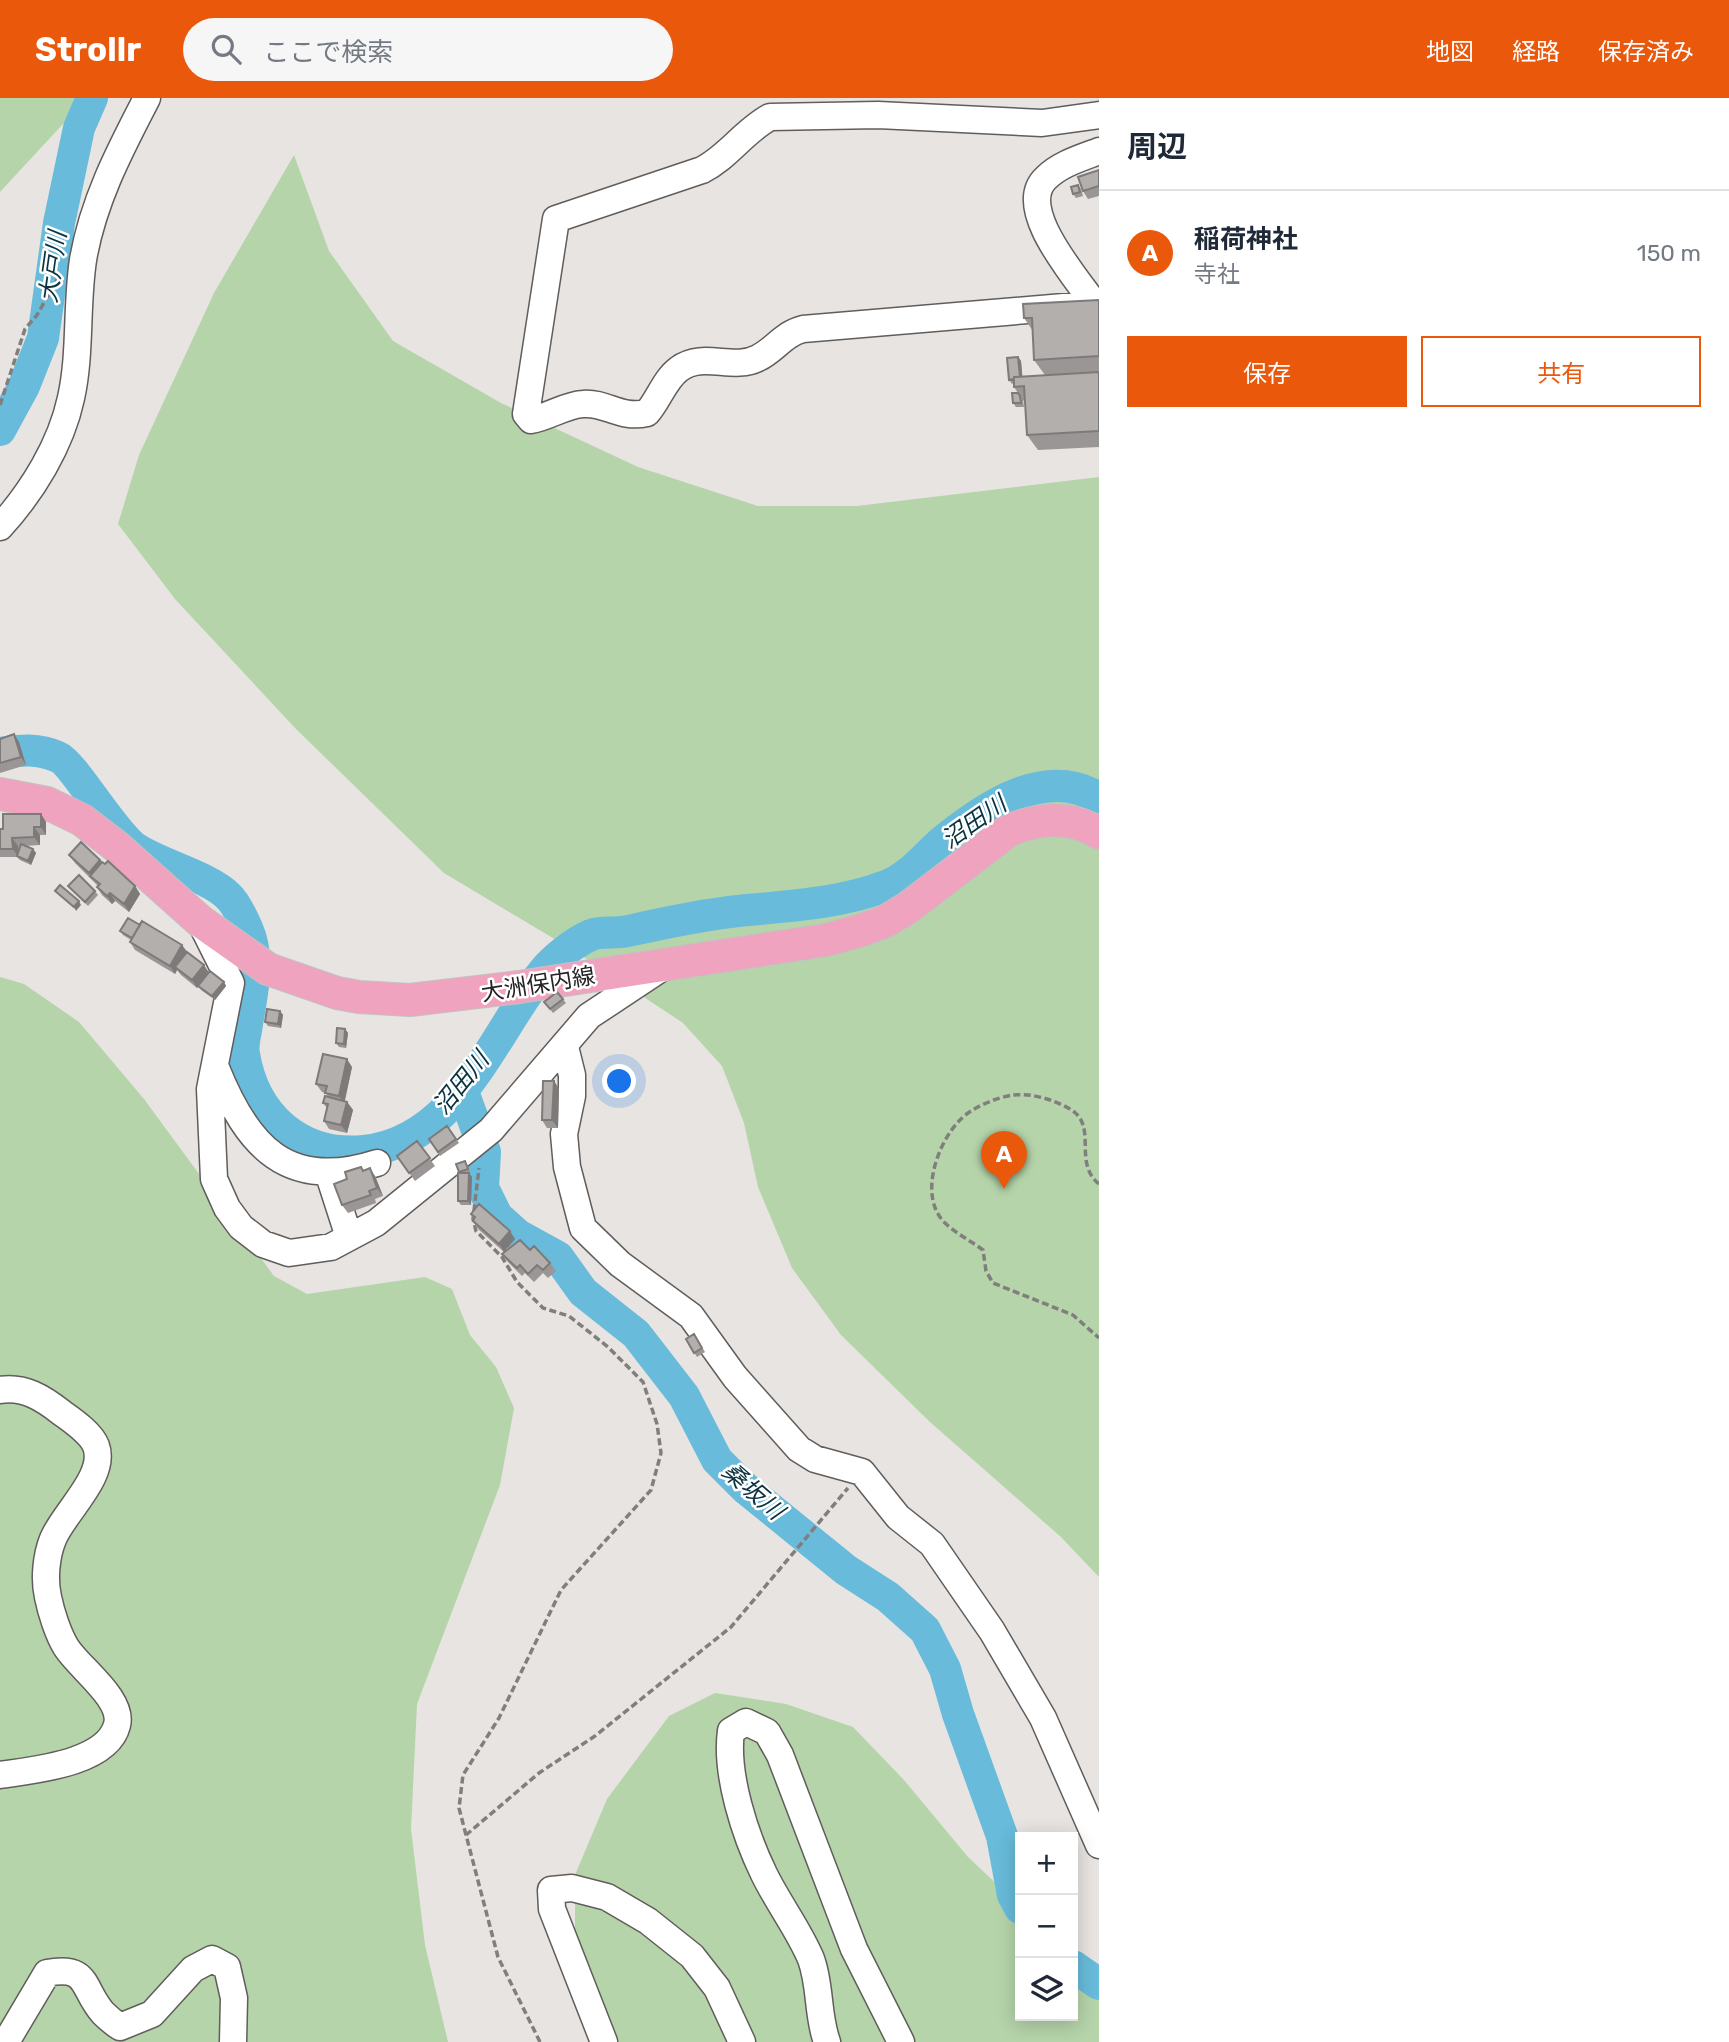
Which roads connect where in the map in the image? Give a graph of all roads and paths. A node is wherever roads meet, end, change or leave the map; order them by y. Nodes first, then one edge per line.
1 (147, 98) edge
2 (1099, 116) edge
3 (1099, 151) edge
4 (83, 261) junction
5 (1097, 304) edge
6 (0, 405) edge
7 (0, 527) edge
8 (0, 793) edge
9 (1099, 833) edge
10 (200, 921) junction
11 (667, 964) junction
12 (565, 1047) junction
13 (216, 1068) junction
14 (476, 1142) junction
15 (377, 1163) dead end
16 (328, 1172) junction
17 (1099, 1184) edge
18 (349, 1237) junction
19 (1099, 1339) edge
20 (0, 1390) edge
21 (862, 1472) junction
22 (0, 1775) edge
23 (466, 1835) junction
24 (1099, 1845) edge
25 (6, 2042) edge
26 (233, 2042) edge
27 (540, 2042) edge
28 (604, 2042) edge
29 (742, 2042) edge
30 (827, 2042) edge
31 (901, 2042) edge

1 - 4 street
2 - 5 street
3 - 5 street
4 - 6 path
4 - 7 street
8 - 10 main road, 大洲保内線
9 - 11 main road, 大洲保内線
10 - 11 main road, 大洲保内線
10 - 13 street
11 - 12 street
12 - 14 street
12 - 21 street
13 - 16 street
13 - 18 street
14 - 18 street
14 - 23 path
15 - 16 street
16 - 18 street
17 - 19 path
20 - 22 street
21 - 23 path
21 - 24 street
23 - 27 path
25 - 26 street
28 - 29 street
30 - 31 street

